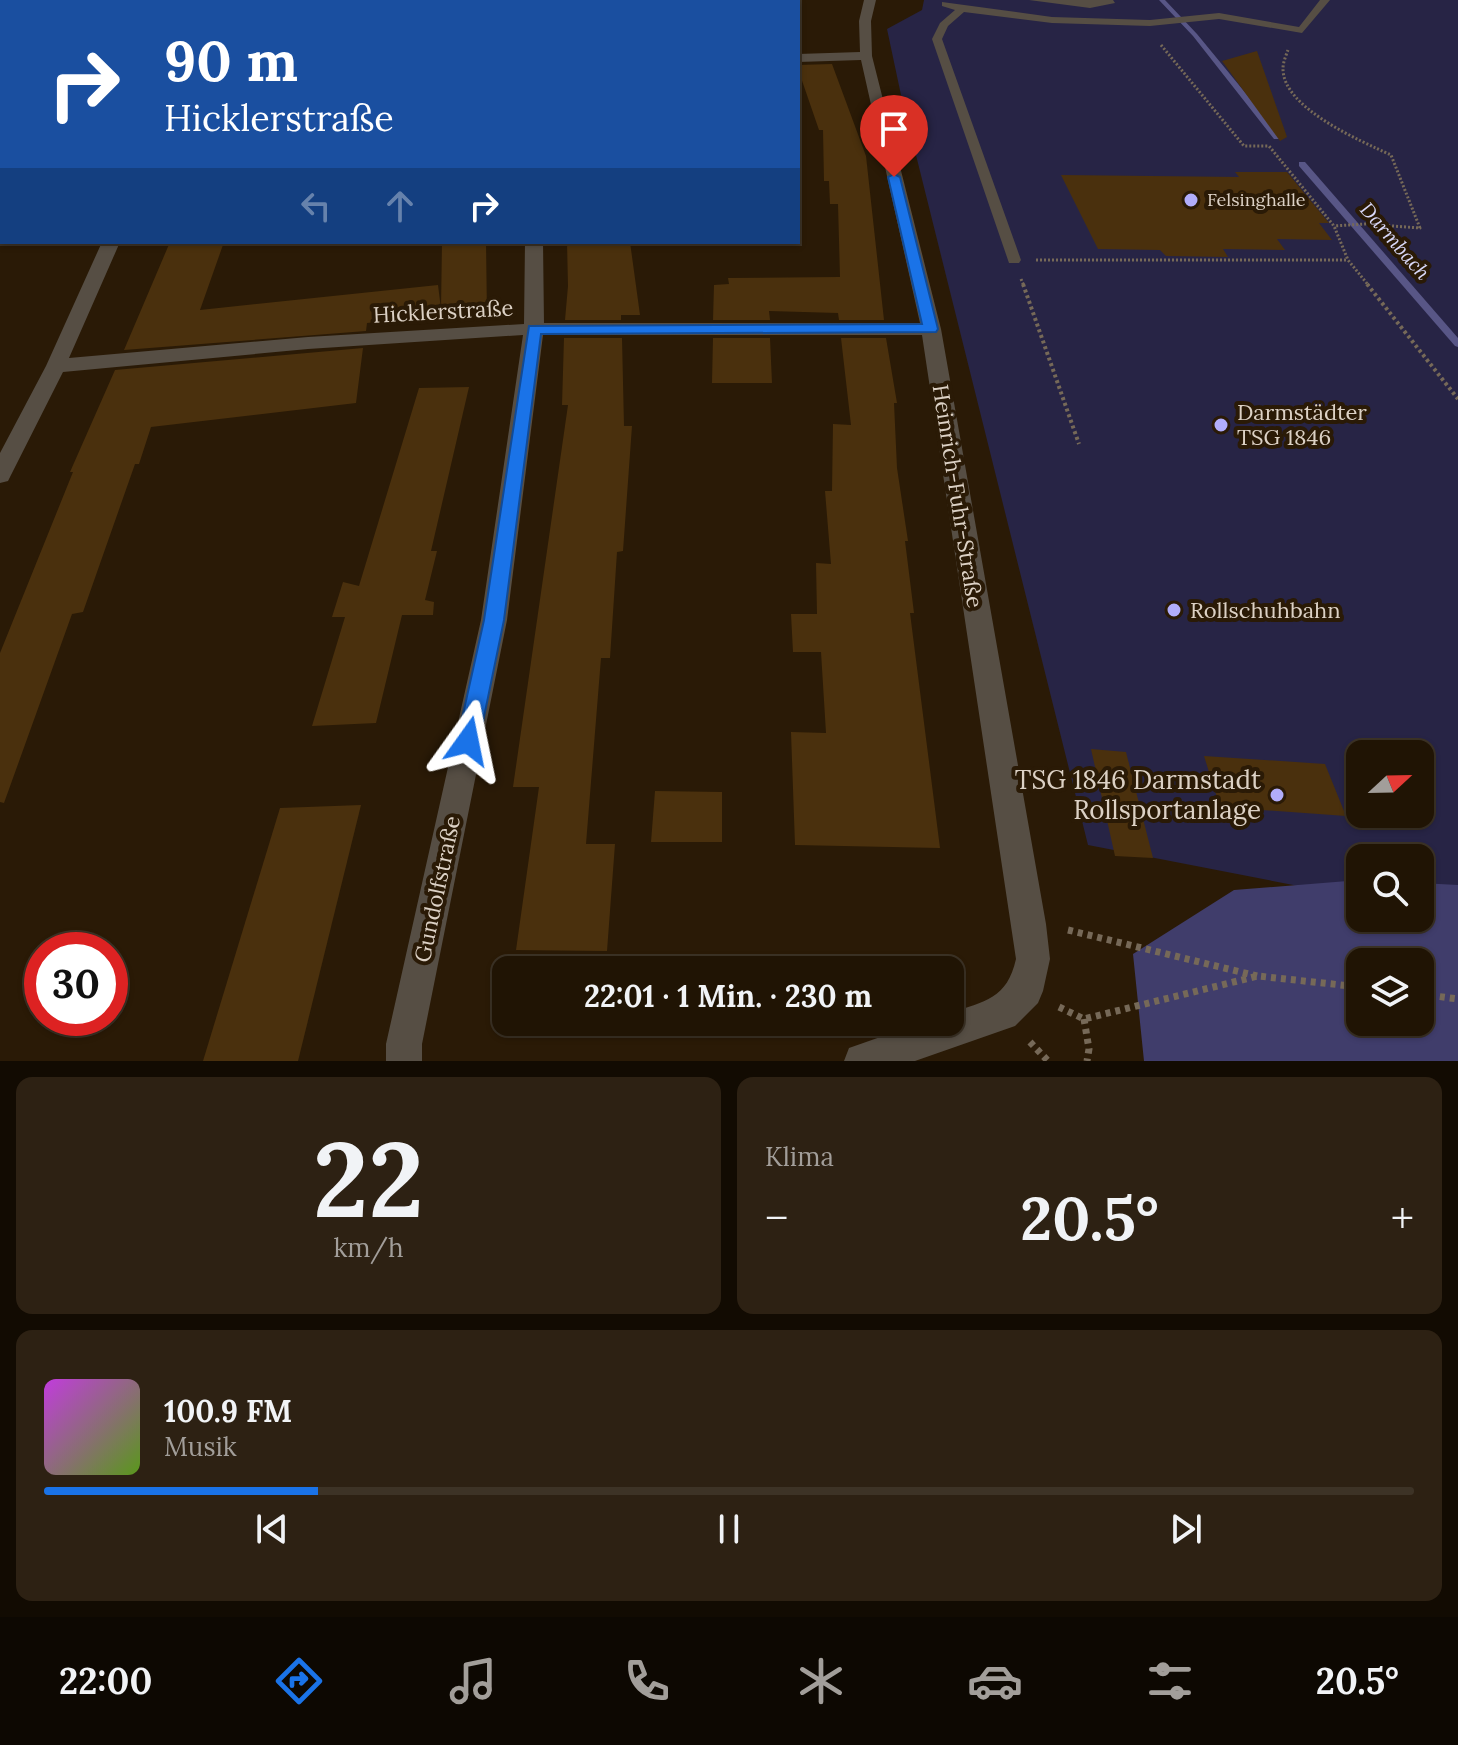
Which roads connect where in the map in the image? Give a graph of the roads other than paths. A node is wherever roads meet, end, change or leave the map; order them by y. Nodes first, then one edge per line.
1 (1034, 0) edge
2 (1108, 0) edge
3 (1325, 0) edge
4 (939, 2) edge
5 (876, 3) edge
6 (962, 9) junction
7 (866, 56) junction
8 (800, 58) edge
9 (110, 244) edge
10 (534, 244) edge
11 (1014, 260) road end
12 (534, 329) junction
13 (931, 329) junction
14 (56, 366) junction
15 (0, 475) edge
16 (404, 1061) edge
17 (862, 1061) edge

1 - 2 lane
3 - 6 lane
4 - 6 lane
5 - 7 street, Heinrich-Fuhr-Straße
6 - 11 lane
7 - 8 street
7 - 13 street, Heinrich-Fuhr-Straße
9 - 14 street
10 - 12 street, Gundolfstraße
12 - 13 street, Hicklerstraße
12 - 14 street, Hicklerstraße
12 - 16 street, Gundolfstraße
13 - 17 street, Heinrich-Fuhr-Straße
14 - 15 street

